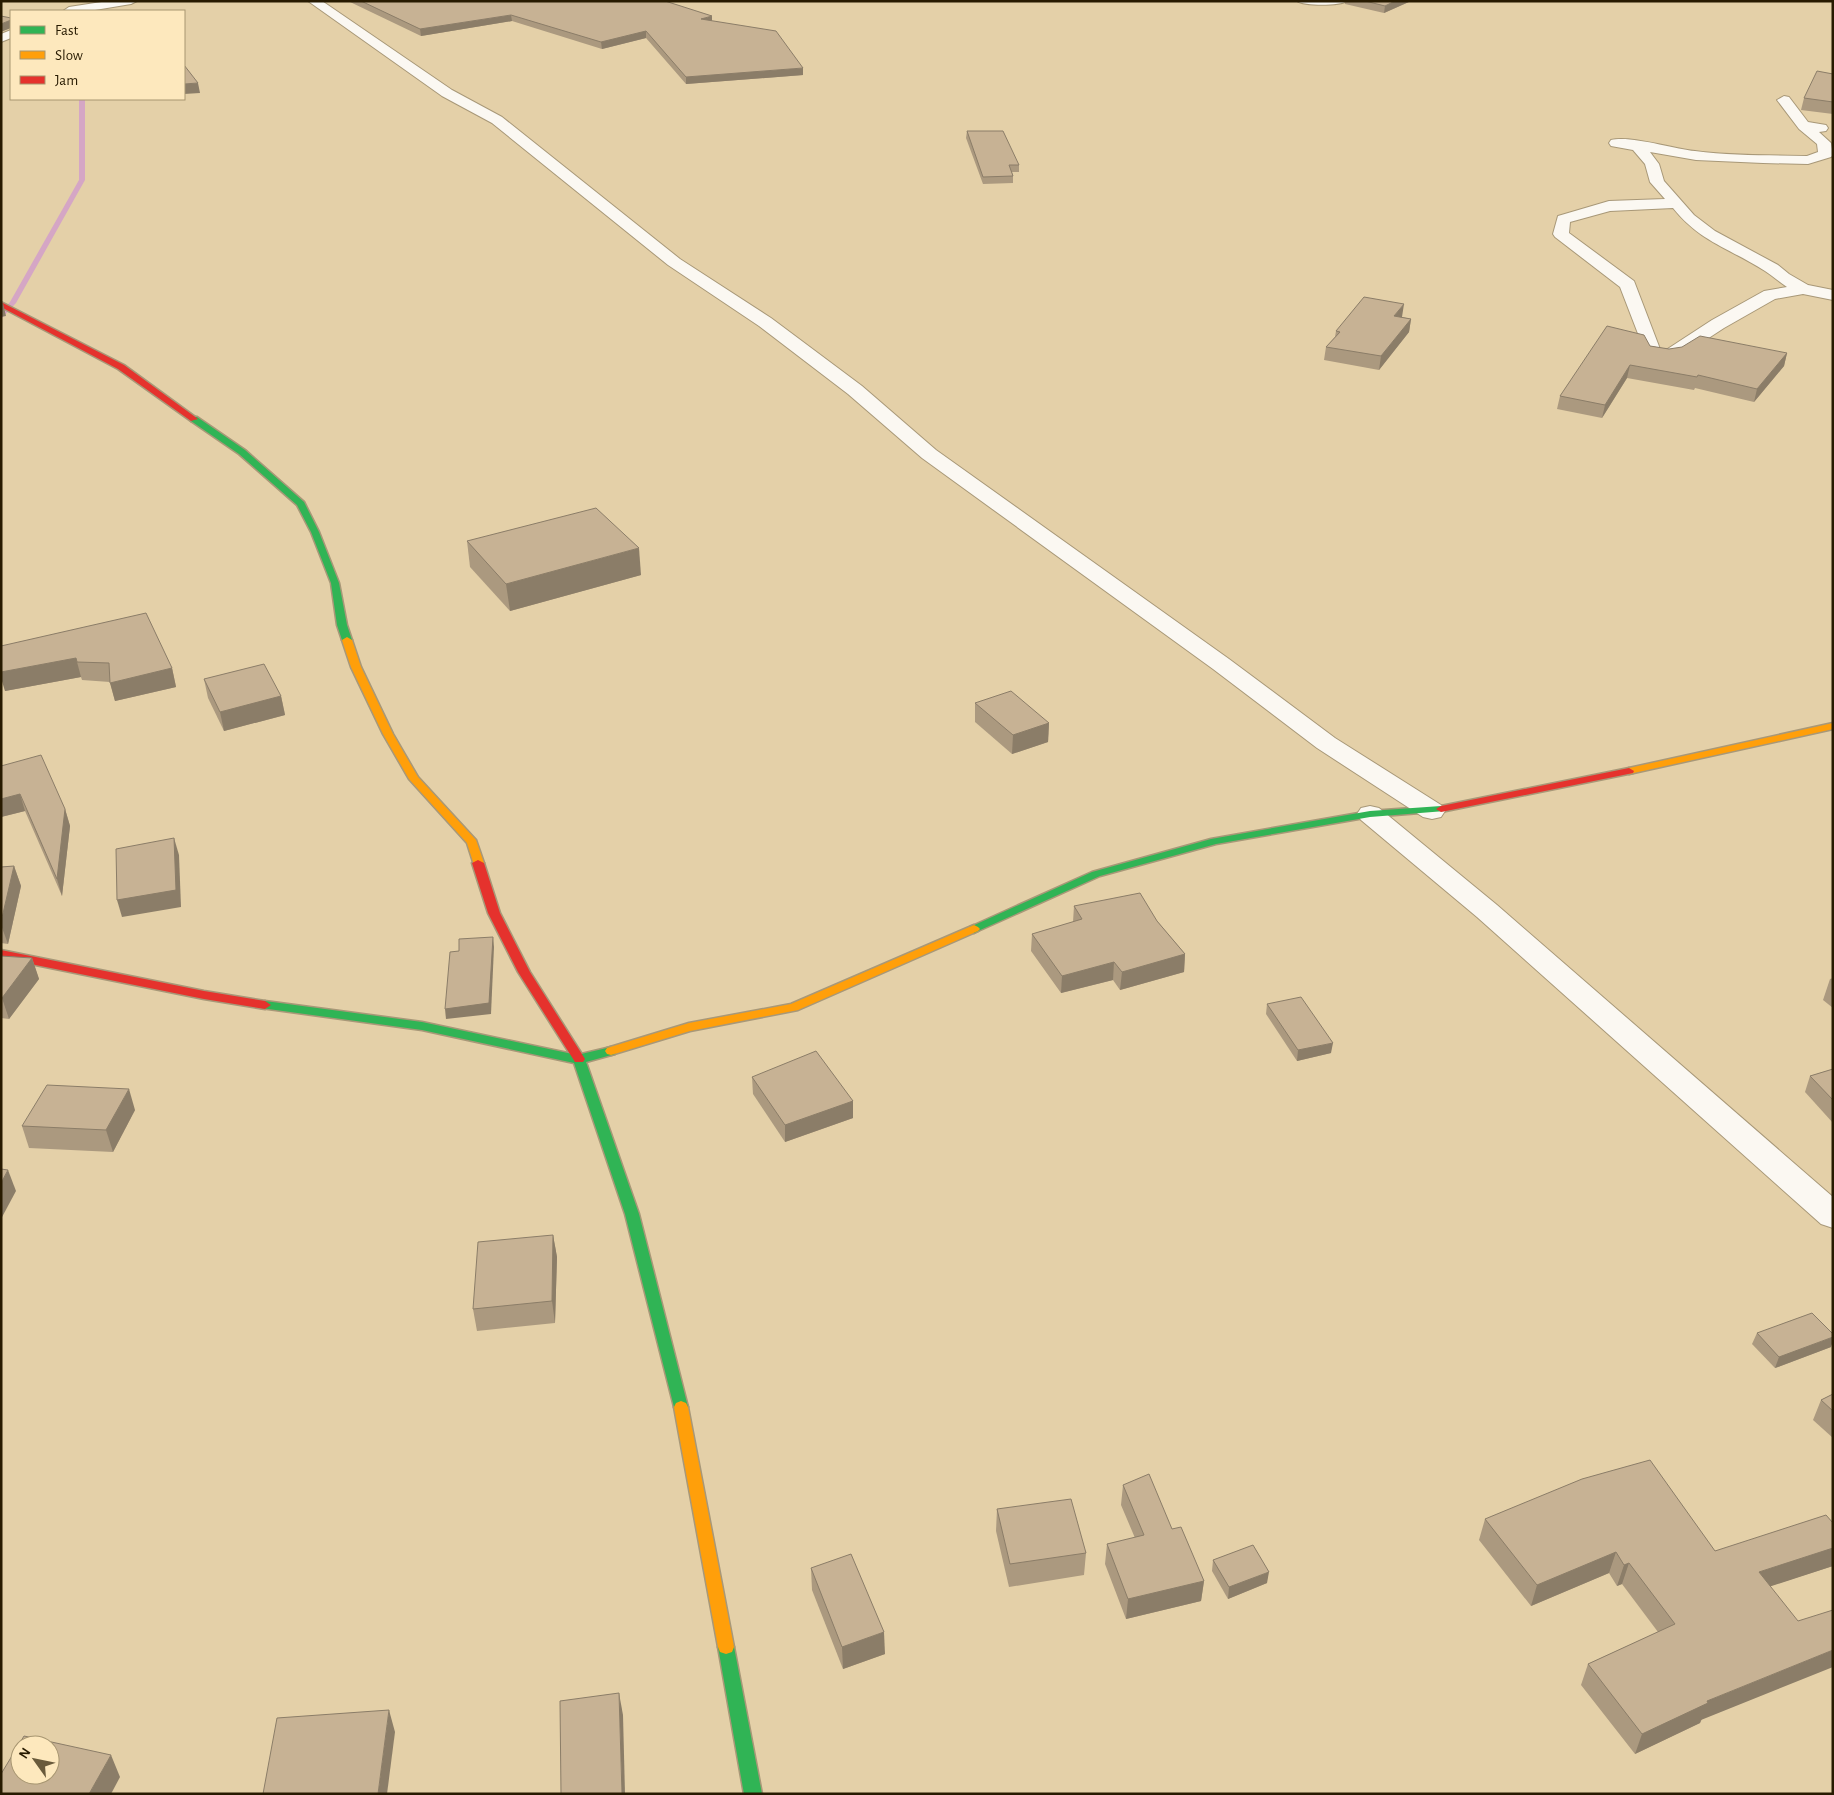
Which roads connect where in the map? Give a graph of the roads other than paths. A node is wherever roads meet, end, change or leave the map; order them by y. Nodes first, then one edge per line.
1 (131, 1) edge
2 (314, 1) edge
3 (1303, 1) edge
4 (1340, 1) edge
5 (94, 4) edge
6 (73, 10) edge
7 (1784, 100) dead end
8 (1804, 126) junction
9 (1833, 130) edge
10 (1616, 143) dead end
11 (1638, 146) junction
12 (1678, 203) junction
13 (1803, 289) junction
14 (1833, 295) edge
15 (1, 304) edge
16 (1833, 726) edge
17 (1432, 812) junction
18 (1370, 814) junction
19 (1, 954) edge
20 (580, 1060) junction
21 (1833, 1216) edge
22 (752, 1794) edge

1 - 5 street
2 - 17 street
3 - 4 street
5 - 6 street
7 - 8 street
8 - 9 street
8 - 11 street
10 - 11 street
11 - 12 street
12 - 13 street
12 - 13 street
13 - 14 street
15 - 20 street
16 - 17 street
17 - 18 street
18 - 20 street
18 - 21 street
19 - 20 street
20 - 22 street

